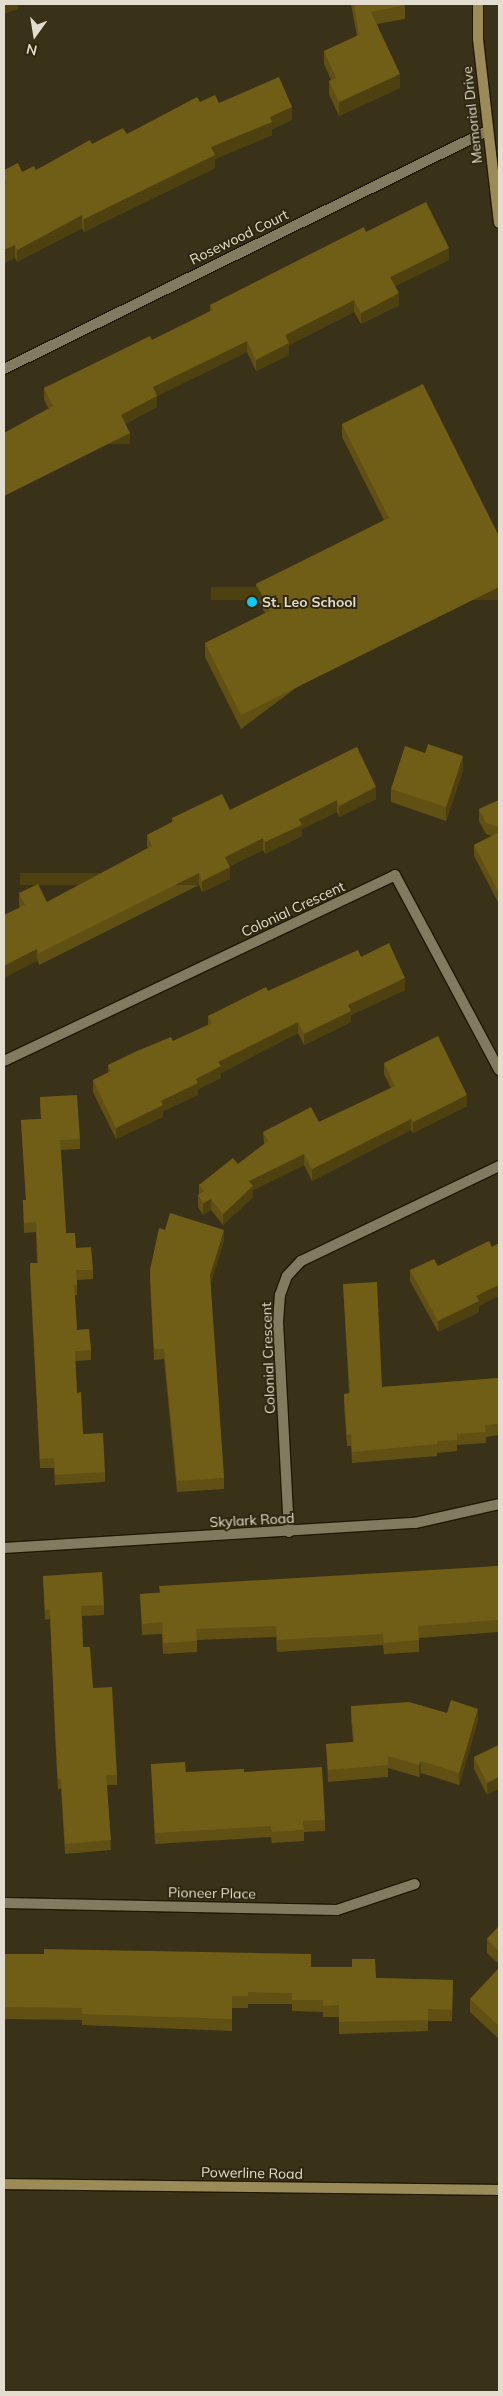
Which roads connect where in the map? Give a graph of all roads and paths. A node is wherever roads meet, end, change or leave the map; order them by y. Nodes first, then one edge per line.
1 (478, 4) edge
2 (487, 131) junction
3 (499, 223) edge
4 (4, 369) edge
5 (4, 1061) edge
6 (499, 1070) edge
7 (499, 1166) edge
8 (499, 1504) edge
9 (289, 1532) junction
10 (4, 1548) edge
11 (415, 1884) dead end
12 (4, 1903) edge
13 (4, 2184) edge
14 (499, 2190) edge

1 - 2 main road, Memorial Drive
2 - 3 main road, Memorial Drive
2 - 4 street, Rosewood Court
5 - 6 street, Colonial Crescent
7 - 9 street, Colonial Crescent
8 - 9 street, Skylark Road
9 - 10 street, Skylark Road
11 - 12 street, Pioneer Place
13 - 14 main road, Powerline Road

